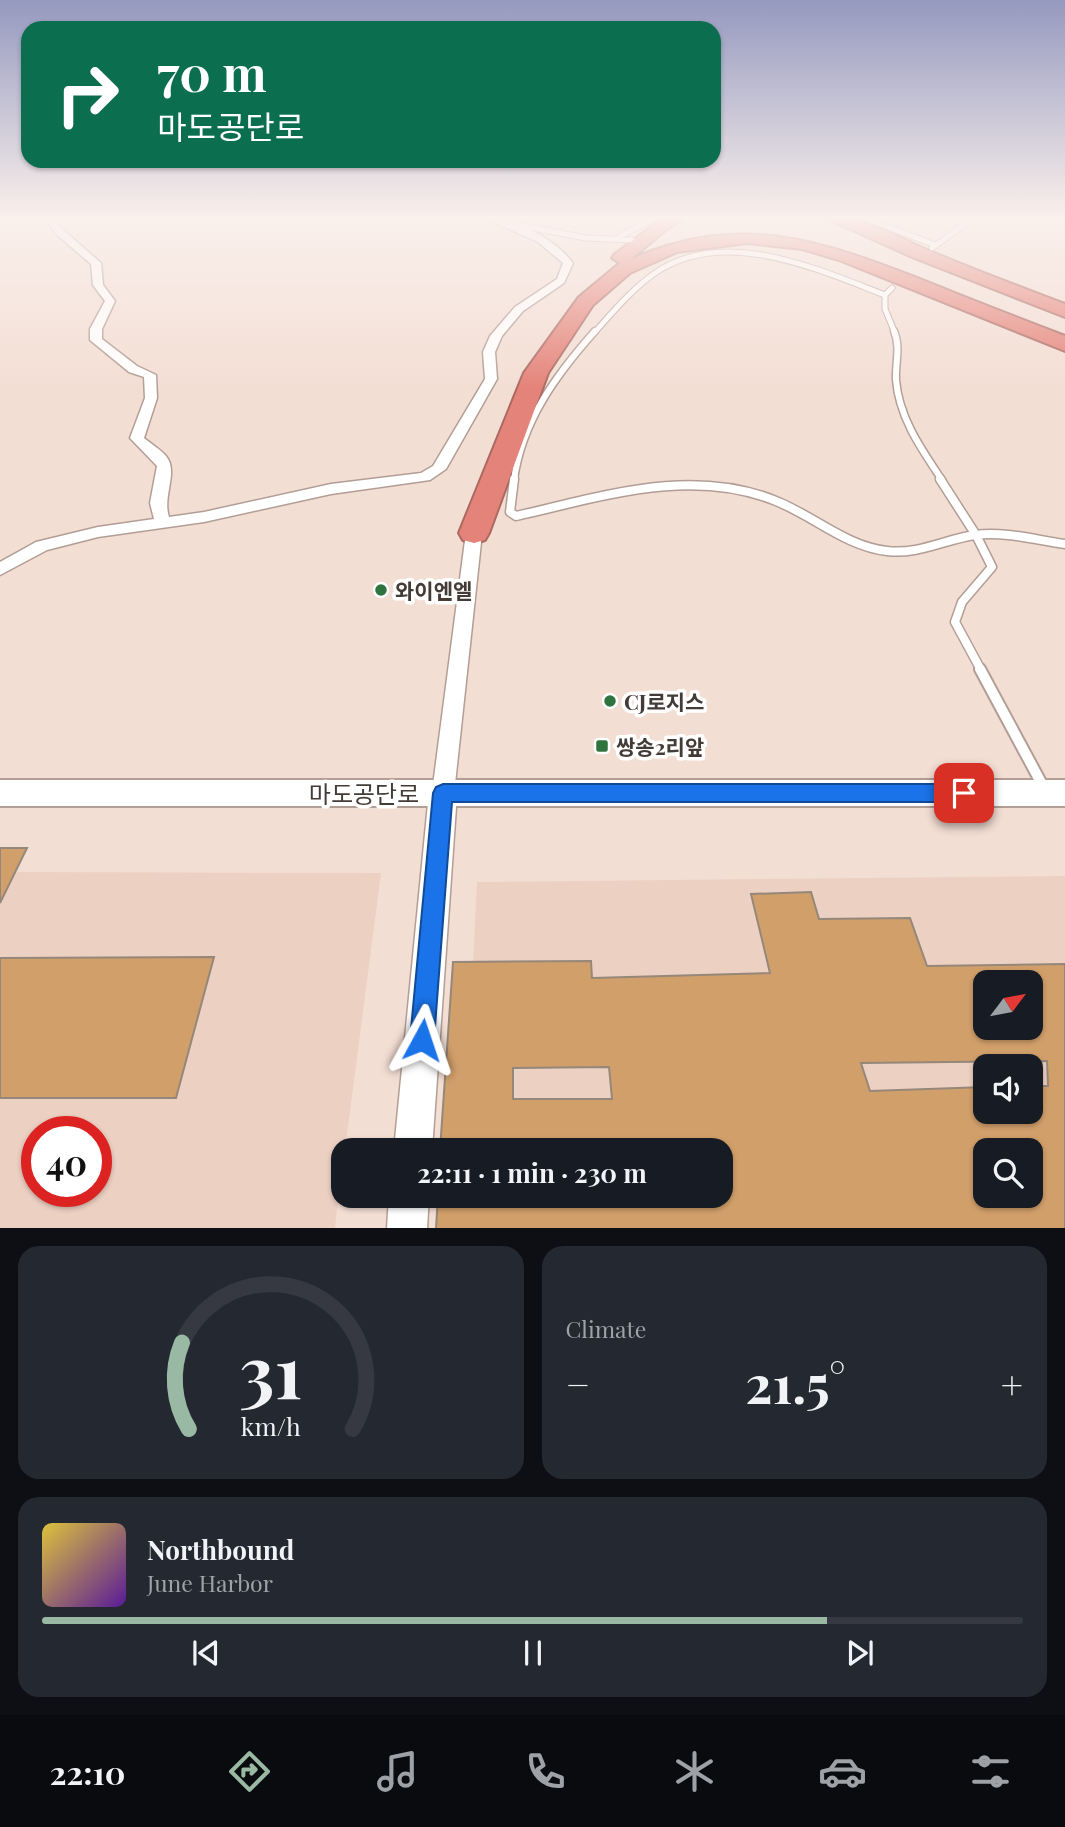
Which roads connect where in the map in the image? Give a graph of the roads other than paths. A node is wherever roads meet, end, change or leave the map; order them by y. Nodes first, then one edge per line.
1 (97, 274) edge
2 (566, 274) edge
3 (605, 274) edge
4 (617, 274) edge
5 (654, 274) edge
6 (834, 274) edge
7 (891, 274) edge
8 (912, 274) edge
9 (933, 274) edge
10 (972, 274) edge
11 (1065, 311) edge
12 (1065, 324) edge
13 (1065, 332) edge
14 (1065, 344) edge
15 (163, 523) junction
16 (474, 533) junction
17 (976, 535) junction
18 (1065, 544) edge
19 (0, 569) edge
20 (0, 793) edge
21 (443, 793) junction
22 (1056, 793) edge
23 (414, 1138) edge
24 (408, 1208) edge
25 (407, 1228) edge

1 - 15 street
2 - 15 street
3 - 16 highway
4 - 16 highway
5 - 17 lane
6 - 17 lane
7 - 14 highway
8 - 13 highway
9 - 12 highway
10 - 11 highway
15 - 19 street
16 - 21 street
17 - 18 lane
17 - 22 lane
20 - 21 main road, 마도공단로
21 - 22 main road, 마도공단로
21 - 23 street
24 - 25 street

